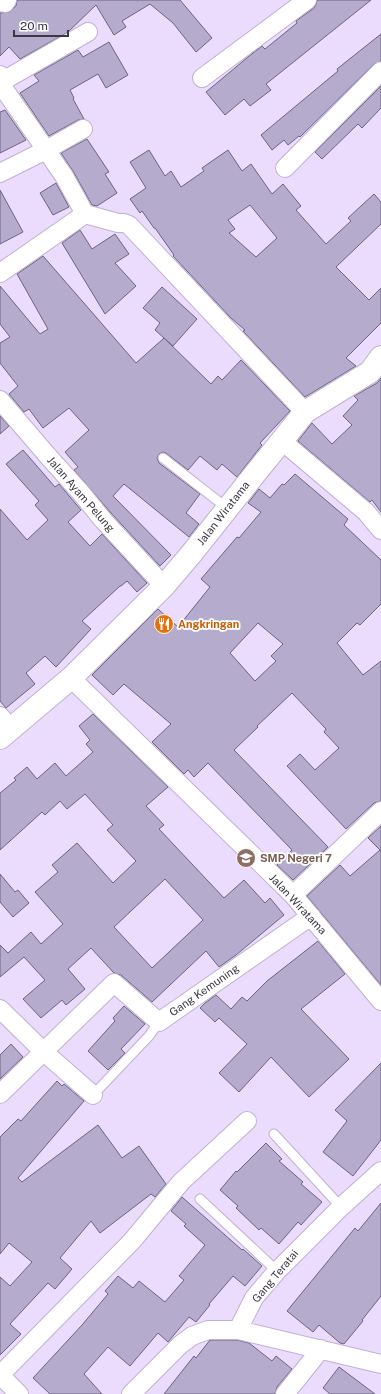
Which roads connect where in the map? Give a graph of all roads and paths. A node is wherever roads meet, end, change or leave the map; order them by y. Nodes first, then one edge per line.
1 (7, 0) edge
2 (307, 0) edge
3 (0, 2) edge
4 (88, 32) dead end
5 (381, 71) edge
6 (202, 78) dead end
7 (1, 83) edge
8 (83, 129) dead end
9 (46, 150) junction
10 (285, 168) dead end
11 (0, 173) edge
12 (85, 214) junction
13 (0, 273) edge
14 (381, 357) edge
15 (0, 400) edge
16 (305, 412) junction
17 (282, 441) junction
18 (163, 458) dead end
19 (227, 508) junction
20 (381, 530) edge
21 (164, 586) junction
22 (71, 678) junction
23 (4, 728) edge
24 (381, 811) edge
25 (293, 895) junction
26 (311, 916) junction
27 (381, 1001) edge
28 (0, 1010) edge
29 (159, 1022) junction
30 (44, 1052) junction
31 (0, 1094) edge
32 (93, 1095) joint
33 (247, 1122) dead end
34 (274, 1134) dead end
35 (381, 1171) edge
36 (200, 1199) dead end
37 (341, 1207) junction
38 (278, 1271) junction
39 (238, 1330) junction
40 (321, 1349) junction
41 (381, 1364) edge
42 (0, 1375) edge
43 (19, 1394) edge
44 (132, 1394) edge
45 (285, 1394) edge

1 - 3 street
2 - 6 street
4 - 7 street
5 - 10 street
7 - 9 street
8 - 9 street
9 - 11 street
9 - 12 street
12 - 13 street
12 - 16 street
14 - 16 street, Jalan Wiratama
15 - 21 street, Jalan Ayam Pelung
16 - 17 street, Jalan Wiratama
17 - 19 street, Jalan Wiratama
17 - 20 street
18 - 19 lane
19 - 21 street, Jalan Wiratama
21 - 22 street, Jalan Wiratama
22 - 23 street, Jalan Wiratama
22 - 25 street, Jalan Wiratama
24 - 25 street
25 - 26 street, Jalan Wiratama
26 - 27 street, Jalan Wiratama
26 - 29 street, Gang Kemuning
28 - 30 street
29 - 30 street, Gang Kemuning
29 - 32 lane
30 - 31 street, Gang Kemuning
30 - 32 street
33 - 42 street
34 - 37 lane
35 - 37 street, Gang Teratai
36 - 38 lane
37 - 38 street, Gang Teratai
38 - 39 street, Gang Teratai
39 - 40 street
39 - 44 street
40 - 41 street
40 - 45 street
42 - 43 street

